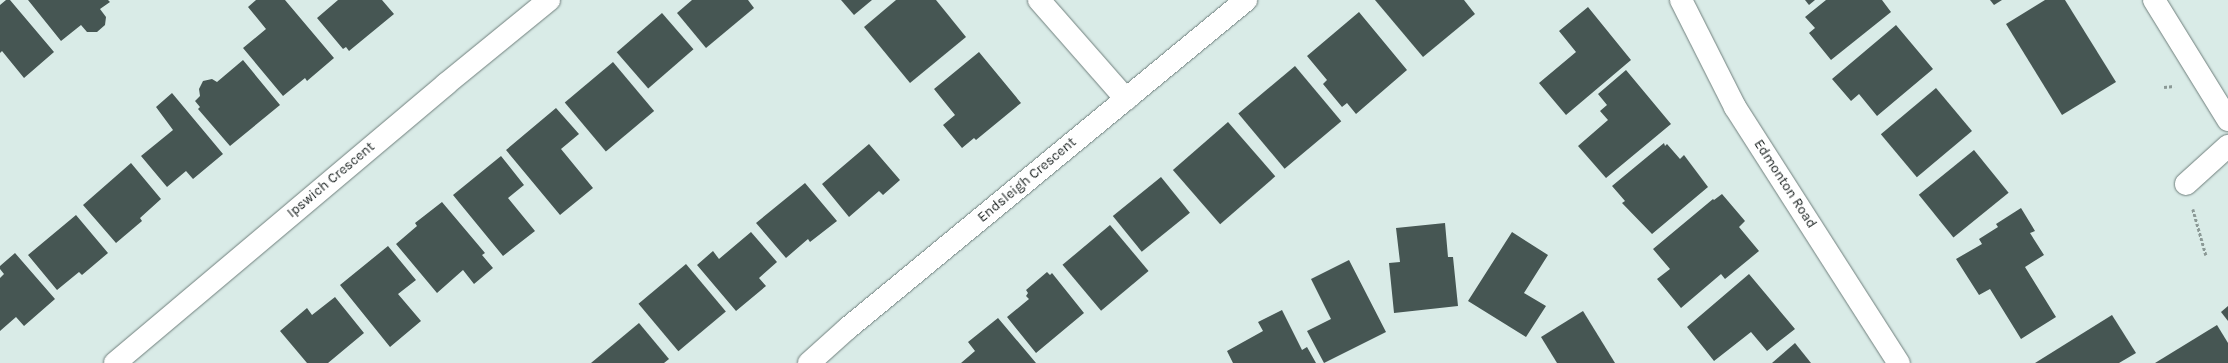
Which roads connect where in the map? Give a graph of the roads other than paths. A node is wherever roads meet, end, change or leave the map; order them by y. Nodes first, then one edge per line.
1 (549, 0) edge
2 (1039, 0) edge
3 (1246, 0) edge
4 (1681, 0) edge
5 (2154, 0) edge
6 (1126, 99) junction
7 (2228, 120) edge
8 (2228, 146) edge
9 (2186, 184) road end
10 (115, 363) edge
11 (809, 363) edge
12 (1899, 363) edge

1 - 10 street, Ipswich Crescent
2 - 6 street
3 - 6 street, Endsleigh Crescent
4 - 12 street, Edmonton Road
5 - 7 street
6 - 11 street, Endsleigh Crescent
8 - 9 street

